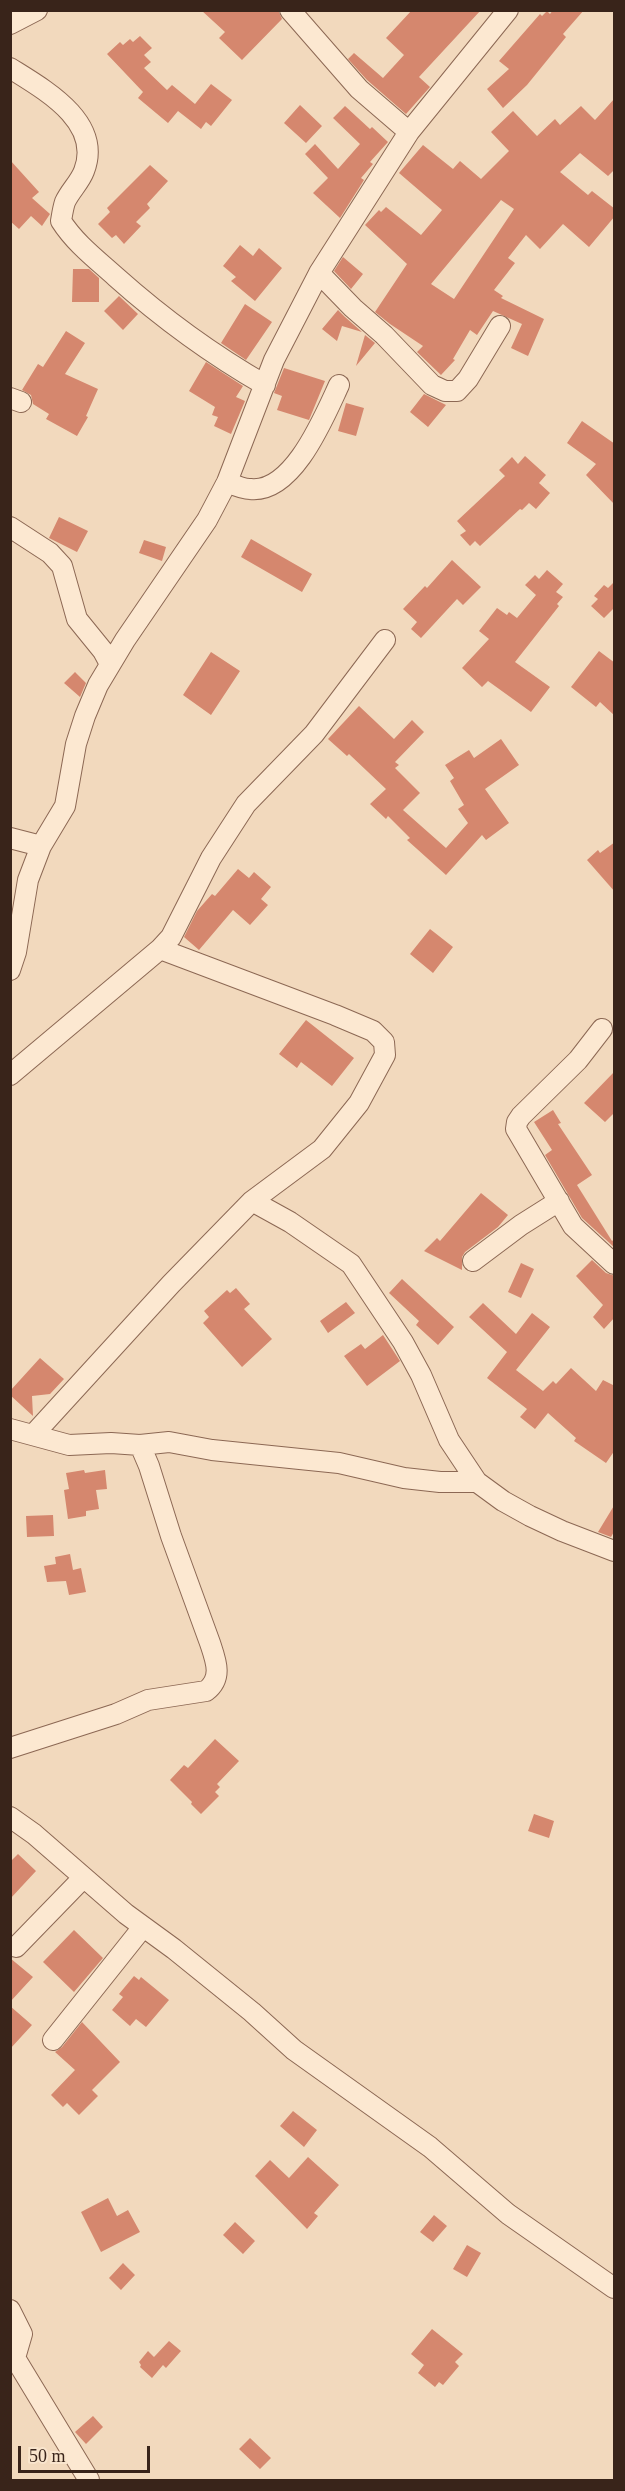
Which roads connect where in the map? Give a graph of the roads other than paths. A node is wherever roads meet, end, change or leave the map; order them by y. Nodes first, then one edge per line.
1 (37, 10) edge
2 (290, 10) edge
3 (508, 10) edge
4 (10, 24) edge
5 (10, 68) edge
6 (409, 132) junction
7 (319, 273) junction
8 (500, 326) dead end
9 (265, 385) junction
10 (339, 385) dead end
11 (227, 482) junction
12 (10, 527) edge
13 (385, 640) dead end
14 (110, 664) junction
15 (10, 838) edge
16 (41, 846) junction
17 (160, 950) junction
18 (10, 970) edge
19 (602, 1029) dead end
20 (10, 1075) edge
21 (252, 1201) junction
22 (559, 1201) junction
23 (473, 1261) dead end
24 (615, 1264) edge
25 (10, 1429) edge
26 (33, 1435) junction
27 (140, 1445) junction
28 (477, 1482) junction
29 (615, 1551) edge
30 (10, 1748) edge
31 (10, 1817) edge
32 (83, 1878) junction
33 (143, 1927) junction
34 (16, 1947) dead end
35 (53, 2040) dead end
36 (615, 2288) edge
37 (10, 2310) edge
38 (13, 2359) edge
39 (89, 2481) edge

1 - 4 street
2 - 6 street
3 - 6 street
5 - 9 street
6 - 7 street
7 - 8 street
7 - 9 street
9 - 11 street
10 - 11 street
11 - 14 street
12 - 14 street
13 - 17 street
14 - 16 street
15 - 16 street
16 - 18 street
17 - 20 street
17 - 21 street
19 - 22 street
21 - 26 street
21 - 28 street
22 - 23 street
22 - 24 street
25 - 26 street
26 - 27 street
27 - 28 street
27 - 30 street
28 - 29 street
31 - 32 street
32 - 33 street
32 - 34 street
33 - 35 street
33 - 36 street
37 - 38 street
38 - 39 street

